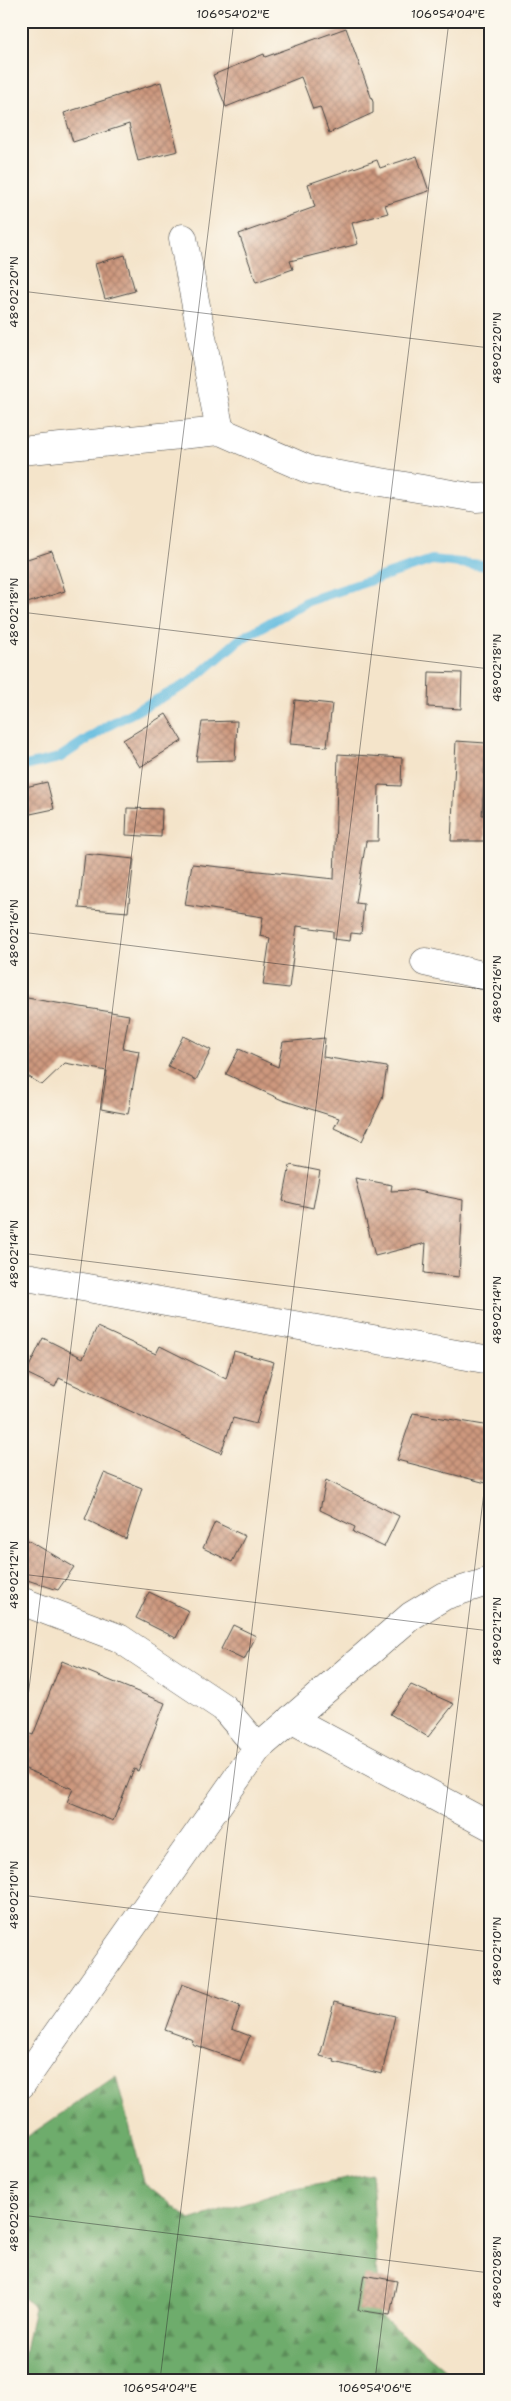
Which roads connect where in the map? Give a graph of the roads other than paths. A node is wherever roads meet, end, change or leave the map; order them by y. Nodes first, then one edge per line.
1 (183, 238) dead end
2 (220, 431) junction
3 (21, 452) edge
4 (490, 497) edge
5 (425, 962) dead end
6 (490, 978) edge
7 (21, 1276) edge
8 (490, 1360) edge
9 (490, 1581) edge
10 (21, 1601) edge
11 (291, 1720) junction
12 (258, 1748) junction
13 (490, 1826) edge
14 (21, 2085) edge

1 - 2 street
2 - 3 street
2 - 4 street
5 - 6 street
7 - 8 street
9 - 11 street
10 - 12 street
11 - 12 street
11 - 13 street
12 - 14 street

